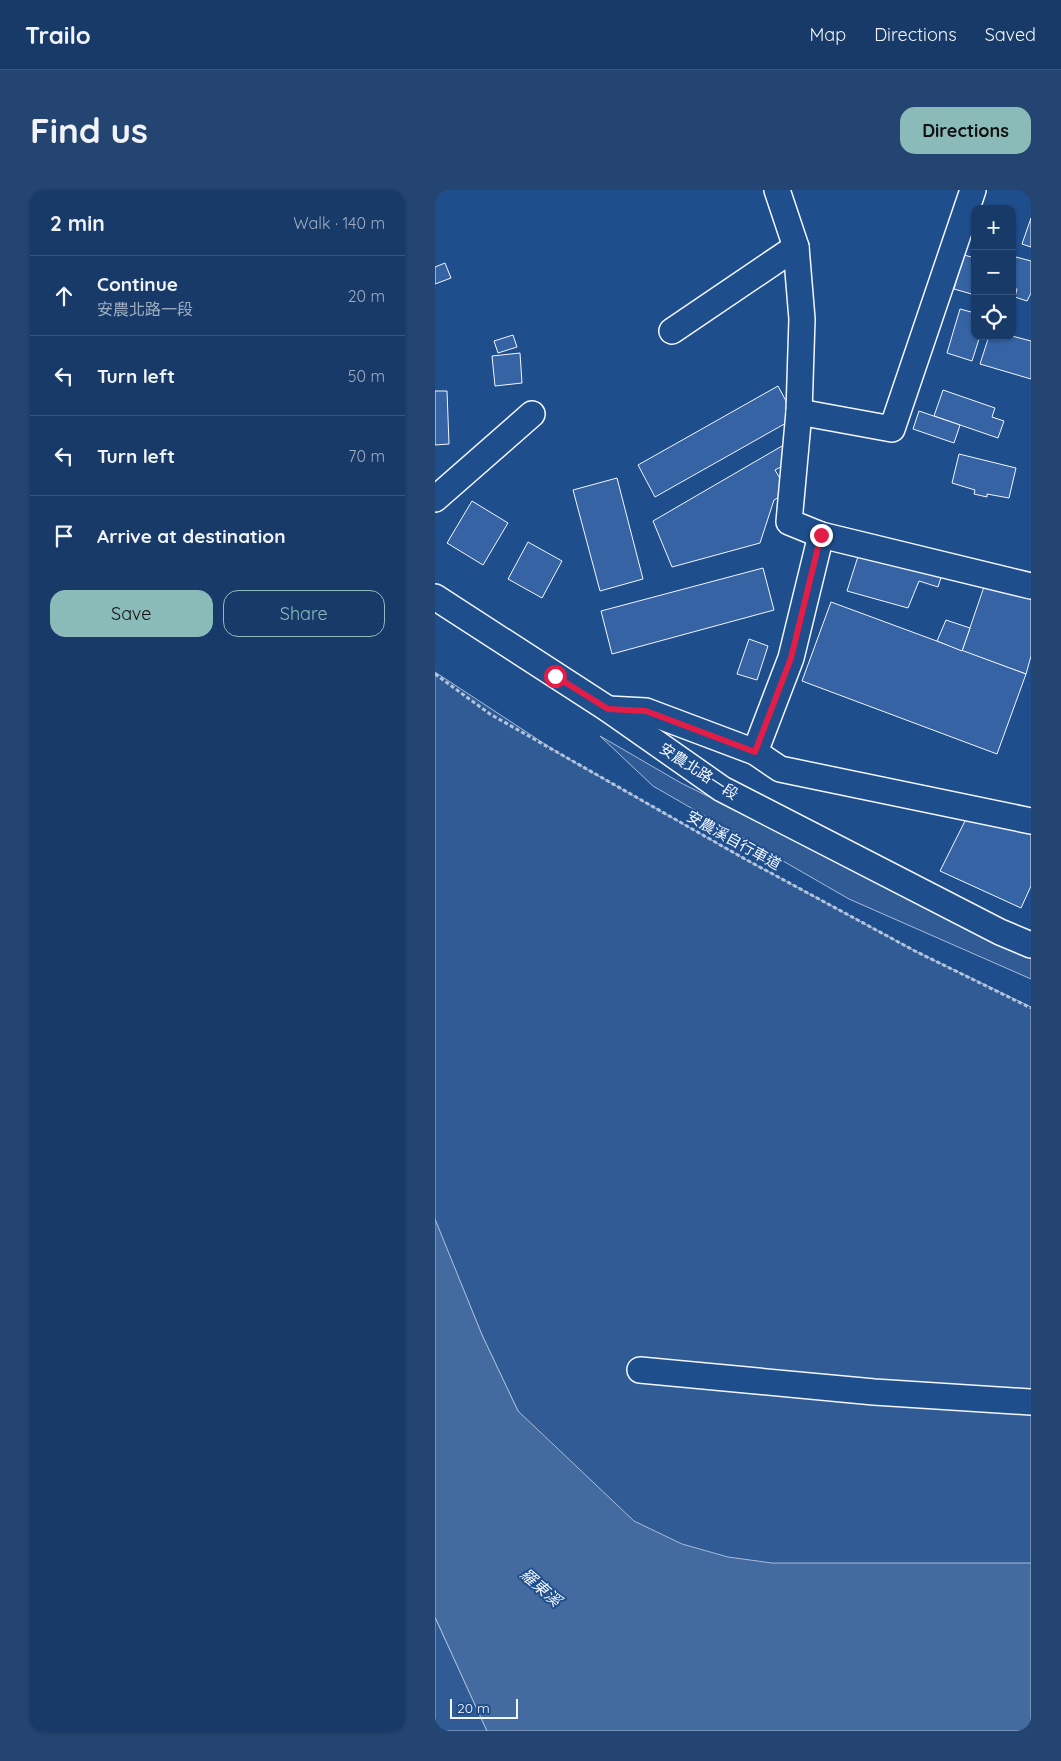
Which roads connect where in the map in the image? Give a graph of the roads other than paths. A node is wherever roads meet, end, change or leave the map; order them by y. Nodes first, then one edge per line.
1 (777, 190) edge
2 (973, 190) edge
3 (796, 247) junction
4 (672, 331) dead end
5 (799, 412) junction
6 (531, 414) dead end
7 (435, 499) edge
8 (821, 535) junction
9 (1031, 586) edge
10 (435, 597) edge
11 (608, 709) junction
12 (755, 752) junction
13 (1031, 822) edge
14 (1031, 945) edge
15 (640, 1370) dead end
16 (1031, 1402) edge

1 - 3 street
2 - 5 street
3 - 4 street
3 - 5 street
5 - 8 street
6 - 7 street
8 - 9 street
8 - 12 street
10 - 11 street, 安農北路一段
11 - 12 street
11 - 14 street, 安農北路一段
12 - 13 street
15 - 16 street

